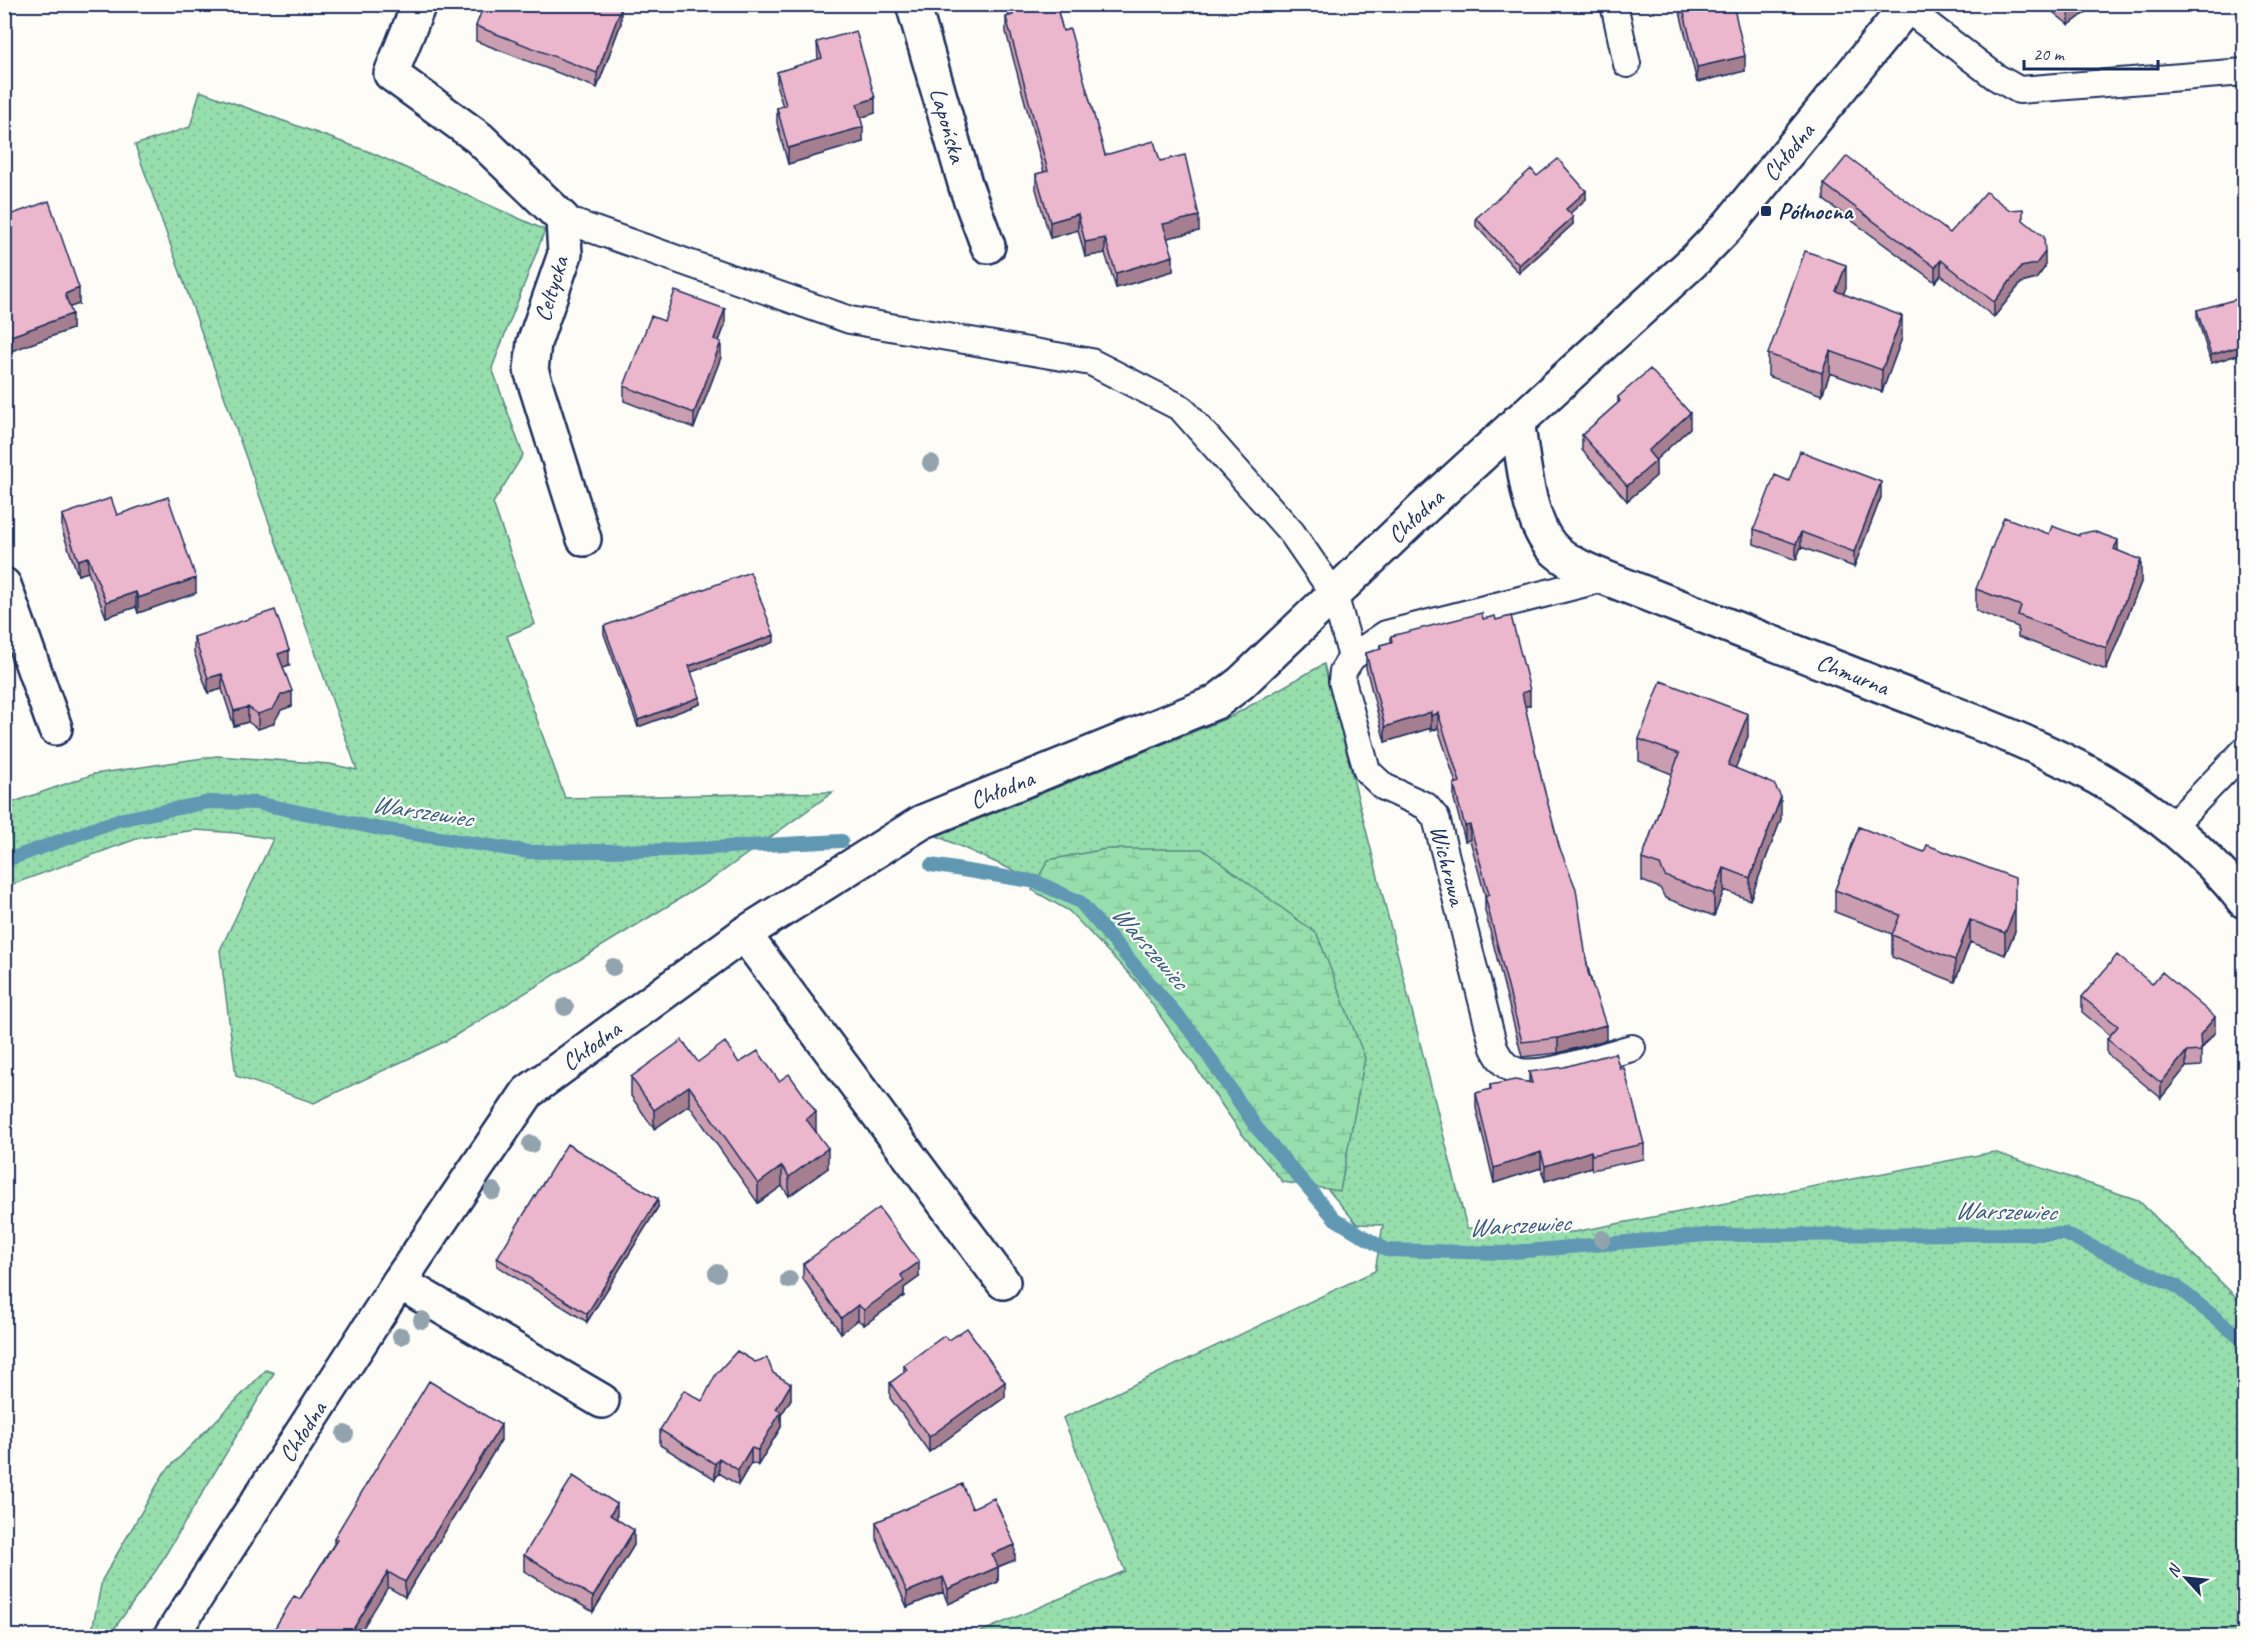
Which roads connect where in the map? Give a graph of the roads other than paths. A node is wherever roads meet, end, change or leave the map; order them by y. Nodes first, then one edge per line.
1 (419, 4) edge
2 (913, 4) edge
3 (1614, 4) edge
4 (1908, 6) edge
5 (1627, 64) dead end
6 (2244, 72) edge
7 (563, 219) junction
8 (987, 246) dead end
9 (1517, 422) junction
10 (584, 539) dead end
11 (1606, 578) junction
12 (4, 585) edge
13 (1334, 594) junction
14 (1352, 657) junction
15 (55, 728) dead end
16 (2244, 751) edge
17 (2172, 826) junction
18 (2244, 901) edge
19 (744, 934) junction
20 (1632, 1048) dead end
21 (399, 1282) junction
22 (1003, 1282) dead end
23 (602, 1401) dead end
24 (171, 1636) edge

1 - 7 street
2 - 8 street, Lapońska
3 - 5 lane
4 - 6 lane
4 - 9 street, Chłodna
7 - 10 street, Celtycka
7 - 13 lane
9 - 11 street, Chmurna
9 - 13 street, Chłodna
11 - 14 lane
11 - 17 street, Chmurna
12 - 15 street
13 - 14 lane
13 - 19 street, Chłodna
14 - 20 lane, Wichrowa
16 - 17 lane
17 - 18 street, Chmurna
19 - 21 street, Chłodna
19 - 22 street
21 - 23 street
21 - 24 street, Chłodna

